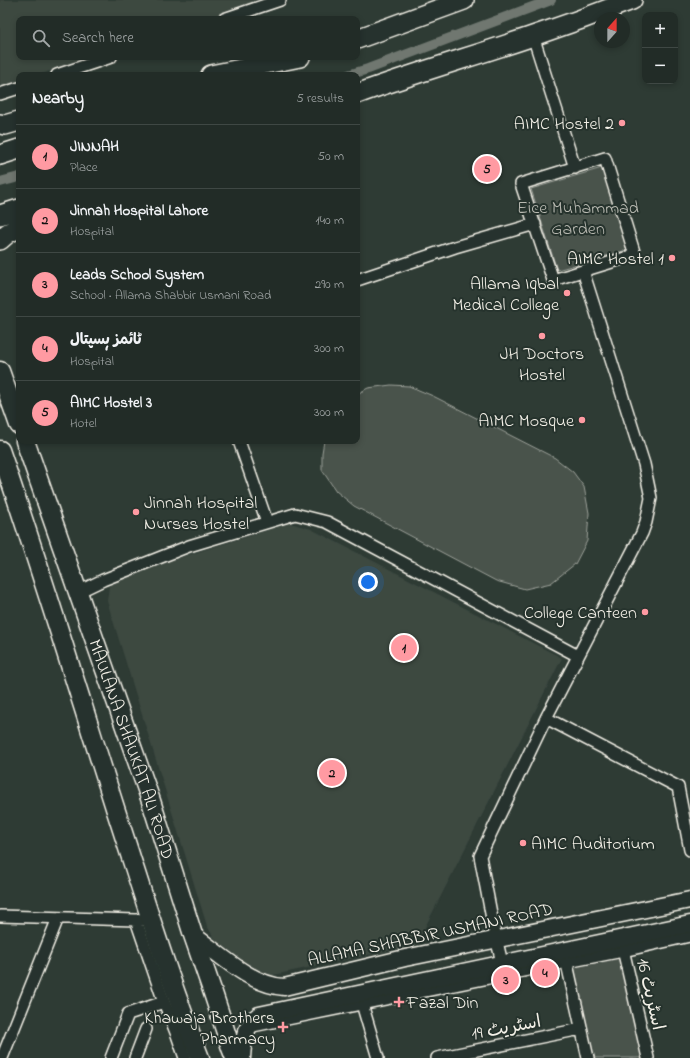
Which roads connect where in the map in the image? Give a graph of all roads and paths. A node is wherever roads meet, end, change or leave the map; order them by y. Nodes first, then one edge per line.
1 (280, 0) edge
2 (464, 0) edge
3 (632, 0) edge
4 (233, 16) edge
5 (533, 36) junction
6 (360, 38) edge
7 (102, 60) edge
8 (285, 60) edge
9 (301, 60) edge
10 (66, 72) edge
11 (226, 72) edge
12 (271, 72) edge
13 (16, 89) edge
14 (360, 93) edge
15 (0, 94) edge
16 (16, 122) edge
17 (0, 124) edge
18 (16, 150) edge
19 (0, 155) edge
20 (575, 168) junction
21 (16, 210) edge
22 (0, 215) edge
23 (534, 224) junction
24 (16, 229) edge
25 (0, 240) edge
26 (583, 271) junction
27 (360, 279) edge
28 (0, 371) edge
29 (16, 416) edge
30 (26, 444) edge
31 (240, 444) edge
32 (0, 450) edge
33 (4, 476) edge
34 (268, 522) junction
35 (78, 592) junction
36 (50, 601) junction
37 (578, 656) junction
38 (546, 718) junction
39 (690, 850) edge
40 (690, 900) edge
41 (0, 916) edge
42 (58, 918) junction
43 (144, 920) junction
44 (690, 924) edge
45 (193, 935) junction
46 (690, 936) edge
47 (496, 939) junction
48 (622, 945) junction
49 (566, 956) junction
50 (502, 963) junction
51 (360, 999) junction
52 (164, 1002) junction
53 (146, 1029) dead end
54 (581, 1029) junction
55 (2, 1058) edge
56 (111, 1058) edge
57 (135, 1058) edge
58 (185, 1058) edge
59 (200, 1058) edge
60 (235, 1058) edge
61 (242, 1058) edge
62 (378, 1058) edge
63 (437, 1058) edge
64 (588, 1058) edge
65 (648, 1058) edge

1 - 4 street
2 - 6 highway
3 - 5 highway
5 - 14 highway
5 - 20 street
7 - 10 street
8 - 11 highway
9 - 12 highway
13 - 15 street
16 - 17 highway
18 - 19 highway
20 - 23 street
20 - 26 street
21 - 22 highway
23 - 26 street
23 - 27 street
24 - 25 highway
26 - 37 street
28 - 29 main road
30 - 35 main road, MAULANA SHAUKAT ALI ROAD
31 - 34 street
32 - 33 main road, MAULANA SHAUKAT ALI ROAD
33 - 36 main road, MAULANA SHAUKAT ALI ROAD
34 - 35 street
34 - 37 street
35 - 36 main road
35 - 45 main road, MAULANA SHAUKAT ALI ROAD
36 - 43 main road, MAULANA SHAUKAT ALI ROAD
37 - 38 street
38 - 39 street
38 - 47 street
40 - 47 main road, ALLAMA SHABBIR USMANI ROAD
41 - 42 street
42 - 43 street
42 - 55 street
43 - 52 street
43 - 59 main road, MAULANA SHAUKAT ALI ROAD
44 - 48 main road
45 - 47 main road, ALLAMA SHABBIR USMANI ROAD
45 - 60 main road, MAULANA SHAUKAT ALI ROAD
46 - 48 street
47 - 50 street
48 - 49 main road
48 - 65 street, اسٹریٹ 16
49 - 50 main road
49 - 51 street
49 - 54 street
50 - 51 main road
51 - 61 main road
51 - 62 street
52 - 56 street
52 - 58 street
53 - 57 street
54 - 63 street, اسٹریٹ 19
54 - 64 street

